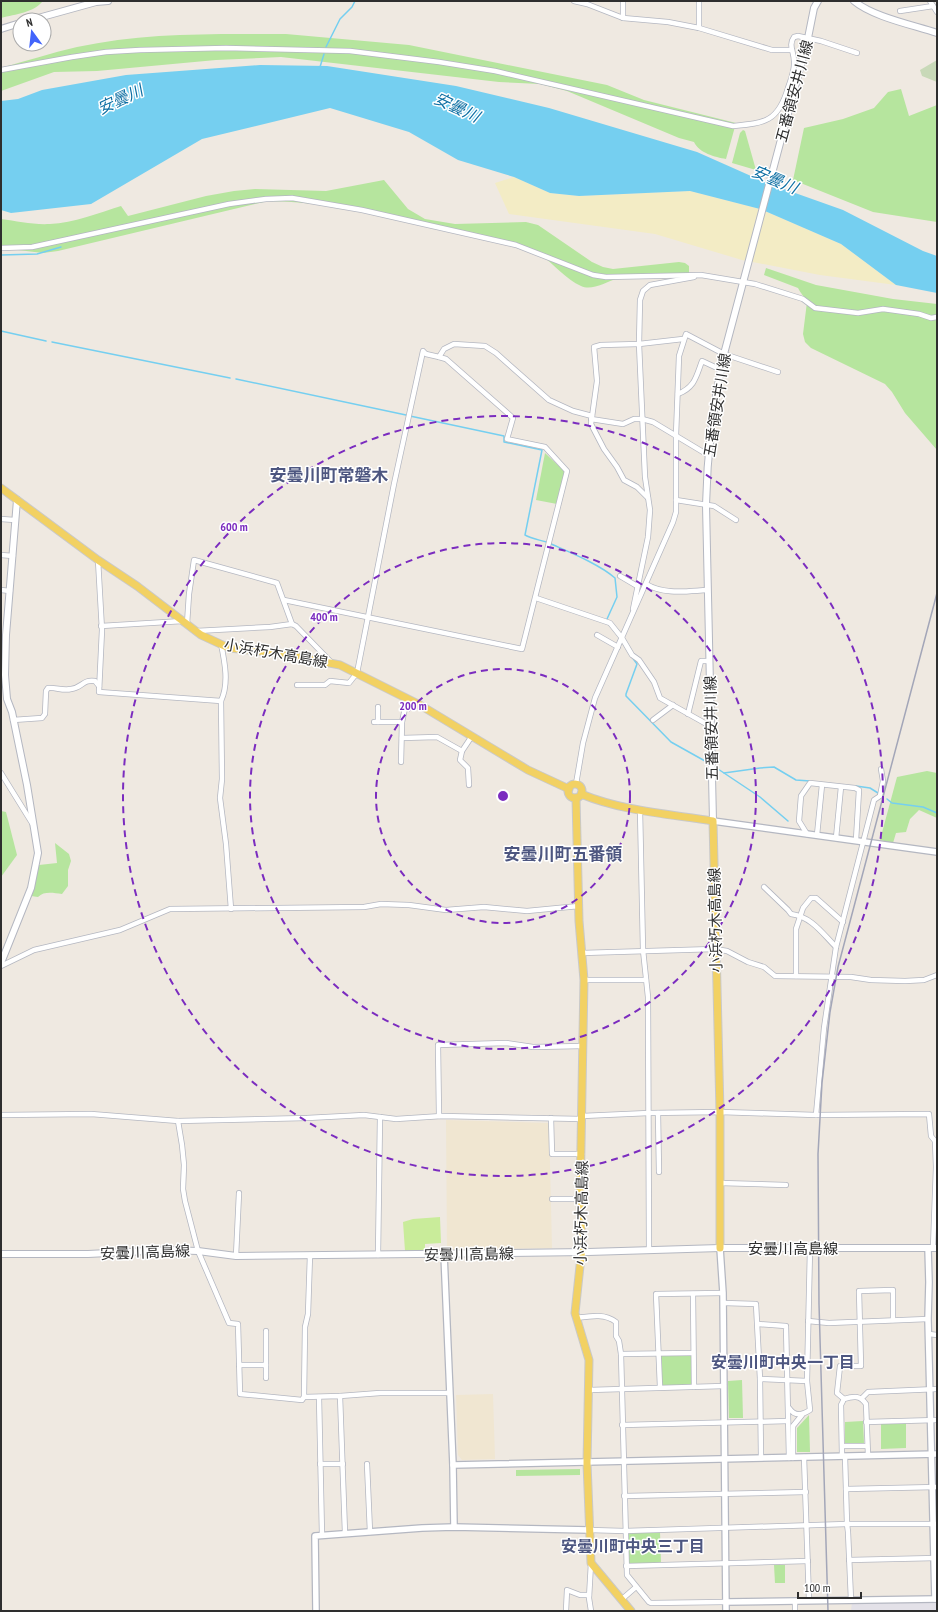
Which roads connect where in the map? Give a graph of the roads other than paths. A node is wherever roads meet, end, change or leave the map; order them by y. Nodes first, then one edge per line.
1 (96, 1) edge
2 (108, 1) edge
3 (574, 1) edge
4 (624, 1) edge
5 (699, 1) edge
6 (818, 1) edge
7 (854, 1) edge
8 (930, 1) edge
9 (933, 6) junction
10 (900, 11) dead end
11 (937, 12) edge
12 (52, 14) edge
13 (623, 18) junction
14 (12, 26) edge
15 (699, 28) junction
16 (1, 29) edge
17 (937, 33) edge
18 (808, 38) junction
19 (792, 50) junction
20 (857, 53) dead end
21 (1, 70) edge
22 (1, 248) edge
23 (697, 275) junction
24 (743, 281) junction
25 (937, 317) edge
26 (683, 339) junction
27 (639, 344) junction
28 (724, 354) junction
29 (439, 357) junction
30 (715, 366) tunnel mouth
31 (778, 372) dead end
32 (678, 394) junction
33 (592, 417) junction
34 (642, 419) junction
35 (676, 435) junction
36 (708, 455) junction
37 (1, 488) edge
38 (648, 498) junction
39 (17, 500) junction
40 (676, 500) junction
41 (706, 505) junction
42 (1, 519) edge
43 (15, 520) junction
44 (736, 520) dead end
45 (1, 555) edge
46 (13, 556) junction
47 (98, 560) junction
48 (620, 576) dead end
49 (646, 584) junction
50 (637, 586) junction
51 (1, 590) edge
52 (10, 590) junction
53 (707, 590) junction
54 (536, 598) junction
55 (284, 600) junction
56 (633, 612) junction
57 (368, 617) junction
58 (185, 623) junction
59 (292, 624) junction
60 (101, 626) junction
61 (196, 631) junction
62 (597, 635) dead end
63 (622, 638) junction
64 (221, 644) junction
65 (618, 647) junction
66 (709, 661) junction
67 (332, 663) junction
68 (356, 673) junction
69 (297, 685) dead end
70 (99, 686) junction
71 (4, 699) edge
72 (407, 699) junction
73 (221, 701) junction
74 (673, 705) junction
75 (378, 707) dead end
76 (688, 714) junction
77 (13, 720) junction
78 (652, 720) dead end
79 (402, 722) junction
80 (710, 726) junction
81 (472, 736) junction
82 (402, 738) junction
83 (462, 751) junction
84 (401, 762) dead end
85 (881, 770) dead end
86 (1, 773) edge
87 (576, 784) junction
88 (469, 785) dead end
89 (822, 785) junction
90 (840, 787) junction
91 (569, 789) junction
92 (579, 796) junction
93 (640, 810) junction
94 (713, 821) junction
95 (34, 826) junction
96 (807, 834) junction
97 (818, 835) junction
98 (836, 838) junction
99 (856, 840) junction
100 (864, 841) junction
101 (937, 852) edge
102 (764, 887) dead end
103 (579, 906) junction
104 (231, 909) junction
105 (801, 916) junction
106 (843, 922) junction
107 (836, 947) junction
108 (715, 949) junction
109 (643, 950) junction
110 (582, 953) junction
111 (1, 965) edge
112 (937, 975) edge
113 (796, 976) junction
114 (831, 977) junction
115 (584, 980) junction
116 (646, 980) junction
117 (583, 1046) junction
118 (648, 1112) junction
119 (658, 1112) junction
120 (720, 1112) junction
121 (1, 1115) edge
122 (816, 1115) junction
123 (439, 1116) junction
124 (380, 1117) junction
125 (582, 1117) junction
126 (551, 1118) junction
127 (178, 1121) junction
128 (936, 1142) edge
129 (582, 1154) junction
130 (660, 1172) dead end
131 (720, 1183) junction
132 (786, 1185) dead end
133 (239, 1193) dead end
134 (552, 1199) dead end
135 (580, 1199) junction
136 (720, 1248) junction
137 (933, 1248) edge
138 (810, 1249) junction
139 (649, 1250) junction
140 (198, 1251) junction
141 (581, 1252) junction
142 (1, 1254) edge
143 (444, 1254) junction
144 (310, 1255) junction
145 (378, 1255) junction
146 (236, 1256) junction
147 (723, 1292) junction
148 (693, 1294) junction
149 (724, 1303) junction
150 (576, 1318) junction
151 (928, 1319) junction
152 (893, 1320) junction
153 (808, 1321) junction
154 (860, 1322) junction
155 (758, 1324) junction
156 (266, 1331) dead end
157 (929, 1334) junction
158 (937, 1334) edge
159 (659, 1353) junction
160 (693, 1353) junction
161 (621, 1354) junction
162 (239, 1365) junction
163 (266, 1365) junction
164 (266, 1378) dead end
165 (760, 1379) junction
166 (787, 1380) junction
167 (807, 1381) junction
168 (724, 1386) junction
169 (694, 1387) junction
170 (660, 1388) junction
171 (621, 1389) junction
172 (929, 1389) junction
173 (937, 1389) edge
174 (589, 1390) junction
175 (449, 1393) junction
176 (340, 1396) junction
177 (304, 1397) junction
178 (318, 1397) junction
179 (862, 1398) junction
180 (844, 1399) junction
181 (789, 1408) junction
182 (802, 1415) junction
183 (930, 1420) junction
184 (937, 1420) edge
185 (760, 1421) junction
186 (788, 1421) junction
187 (725, 1422) junction
188 (866, 1422) junction
189 (622, 1425) junction
190 (843, 1446) junction
191 (867, 1446) junction
192 (934, 1454) edge
193 (868, 1455) junction
194 (844, 1456) junction
195 (804, 1457) junction
196 (761, 1458) junction
197 (791, 1458) junction
198 (724, 1459) junction
199 (624, 1461) junction
200 (586, 1463) junction
201 (320, 1464) junction
202 (343, 1464) junction
203 (367, 1464) dead end
204 (453, 1465) junction
205 (934, 1487) edge
206 (846, 1489) junction
207 (806, 1492) junction
208 (725, 1494) junction
209 (624, 1496) junction
210 (846, 1524) junction
211 (935, 1524) edge
212 (807, 1526) junction
213 (454, 1527) junction
214 (725, 1528) junction
215 (589, 1530) junction
216 (625, 1531) junction
217 (370, 1532) junction
218 (345, 1533) junction
219 (322, 1535) junction
220 (936, 1558) edge
221 (849, 1560) junction
222 (808, 1561) junction
223 (591, 1563) junction
224 (726, 1563) junction
225 (626, 1566) junction
226 (636, 1587) junction
227 (589, 1595) junction
228 (936, 1599) edge
229 (621, 1600) junction
230 (809, 1600) junction
231 (851, 1600) junction
232 (726, 1602) junction
233 (795, 1602) junction
234 (316, 1611) edge
235 (566, 1611) edge
236 (591, 1611) edge
237 (631, 1611) edge
238 (726, 1611) edge
239 (796, 1611) edge

1 - 2 main road
1 - 12 main road
3 - 13 street
4 - 13 street
5 - 15 street
6 - 18 main road, 五番領安井川線
7 - 17 main road
8 - 9 street
9 - 10 street
9 - 11 street
13 - 15 street
14 - 16 main road
15 - 19 street
18 - 19 street
18 - 20 street
18 - 24 main road, 五番領安井川線
19 - 21 street
22 - 23 street
23 - 24 street
23 - 27 street
24 - 25 street
24 - 28 main road, 五番領安井川線
26 - 27 street
26 - 28 street
26 - 32 street
27 - 33 street
27 - 34 street
28 - 31 street
28 - 36 main road, 五番領安井川線
29 - 33 street
29 - 54 street
29 - 57 street
30 - 32 street
32 - 35 street
33 - 34 street
33 - 38 street
34 - 35 street
34 - 38 street
35 - 36 street
35 - 40 street
36 - 41 main road, 五番領安井川線
37 - 39 main road, 小浜朽木高島線
38 - 50 street
39 - 43 main road
39 - 47 main road, 小浜朽木高島線
40 - 41 street
40 - 49 street
41 - 44 street
41 - 53 main road, 五番領安井川線
42 - 43 street
43 - 46 main road
45 - 46 street
46 - 52 main road
47 - 58 main road, 小浜朽木高島線
47 - 60 street
48 - 50 street
49 - 53 street
49 - 56 street
50 - 56 street
51 - 52 street
52 - 71 main road
53 - 66 main road, 五番領安井川線
54 - 57 street
54 - 63 street
55 - 57 street
55 - 58 street
55 - 59 street
56 - 63 street
57 - 68 street
58 - 60 street
58 - 61 main road, 小浜朽木高島線
59 - 61 street
59 - 67 street
60 - 70 street
61 - 64 main road, 小浜朽木高島線
62 - 65 street
63 - 65 street
63 - 74 street
64 - 67 main road, 小浜朽木高島線
64 - 73 street
65 - 87 street
66 - 76 street
66 - 80 main road, 五番領安井川線
67 - 68 main road, 小浜朽木高島線
68 - 69 street
68 - 72 main road, 小浜朽木高島線
70 - 73 street
70 - 77 street
71 - 77 main road
72 - 79 street
72 - 81 main road, 小浜朽木高島線
73 - 104 street
74 - 76 street
74 - 78 street
75 - 79 street
76 - 80 street
77 - 95 main road
79 - 82 street
80 - 94 main road, 五番領安井川線
81 - 83 street
81 - 91 main road, 小浜朽木高島線
82 - 83 street
82 - 84 street
83 - 88 street
85 - 100 street
86 - 95 street
87 - 91 main road
87 - 92 main road, 小浜朽木高島線
89 - 90 street
89 - 96 street
89 - 97 street
90 - 98 street
90 - 99 street
91 - 92 main road, 小浜朽木高島線
92 - 93 main road
92 - 103 main road, 小浜朽木高島線
93 - 94 main road
93 - 109 street
94 - 96 street
94 - 108 main road, 小浜朽木高島線
95 - 111 main road
96 - 97 street
97 - 98 street
98 - 99 street
99 - 100 street
100 - 101 street
100 - 106 street
102 - 105 street
103 - 104 street
103 - 110 main road, 小浜朽木高島線
104 - 111 street
105 - 106 street
105 - 107 street
105 - 113 street
106 - 107 street
107 - 114 street
108 - 109 street
108 - 113 street
108 - 120 main road, 小浜朽木高島線
109 - 110 street
109 - 116 street
110 - 115 main road, 小浜朽木高島線
112 - 114 street
113 - 114 street
114 - 122 street
115 - 116 street
115 - 117 main road, 小浜朽木高島線
116 - 118 street
117 - 123 street
117 - 125 main road, 小浜朽木高島線
118 - 119 street
118 - 125 street
118 - 139 street
119 - 120 street
119 - 130 street
120 - 122 street
120 - 131 main road, 小浜朽木高島線
121 - 127 street
122 - 128 street
123 - 124 street
123 - 126 street
124 - 127 street
124 - 145 street
125 - 126 street
125 - 129 main road, 小浜朽木高島線
126 - 129 street
127 - 140 street
128 - 137 street
129 - 135 main road, 小浜朽木高島線
131 - 132 street
131 - 136 main road, 小浜朽木高島線
133 - 146 street
134 - 135 street
135 - 141 main road, 小浜朽木高島線
136 - 138 main road, 安曇川高島線
136 - 139 main road, 安曇川高島線
136 - 147 street
137 - 138 main road, 安曇川高島線
137 - 151 street
138 - 153 street
139 - 141 main road, 安曇川高島線
140 - 142 main road, 安曇川高島線
140 - 146 main road, 安曇川高島線
140 - 162 street
141 - 143 main road, 安曇川高島線
141 - 150 main road, 小浜朽木高島線
143 - 145 main road, 安曇川高島線
143 - 175 street
144 - 145 main road, 安曇川高島線
144 - 146 main road, 安曇川高島線
144 - 177 street
147 - 148 street
147 - 149 street
148 - 159 street
148 - 160 street
149 - 155 street
149 - 168 street
150 - 161 street
150 - 174 main road, 小浜朽木高島線
151 - 152 street
151 - 157 street
152 - 154 street
152 - 154 street
153 - 154 street
153 - 167 street
154 - 180 street
155 - 165 street
155 - 166 street
156 - 163 street
157 - 158 street
157 - 172 street
159 - 160 street
159 - 161 street
159 - 170 street
160 - 169 street
161 - 171 street
162 - 163 street
162 - 177 street
163 - 164 street
165 - 166 street
165 - 185 street
166 - 167 street
166 - 181 street
167 - 182 street
168 - 169 street
168 - 187 street
169 - 170 street
170 - 171 street
171 - 174 street
171 - 189 street
172 - 173 street
172 - 179 street
172 - 183 street
174 - 200 main road, 小浜朽木高島線
175 - 176 street
175 - 204 street
176 - 178 street
176 - 202 street
177 - 178 street
178 - 201 street
179 - 180 street
179 - 188 street
180 - 190 street
181 - 182 street
181 - 186 street
182 - 197 street
183 - 184 street
183 - 188 street
183 - 192 street
185 - 186 street
185 - 187 street
185 - 196 street
186 - 197 street
187 - 189 street
187 - 198 street
188 - 191 street
189 - 199 street
190 - 191 street
190 - 194 street
191 - 193 street
192 - 193 street
192 - 205 street
193 - 194 street
194 - 195 street
194 - 206 street
195 - 197 street
195 - 207 street
196 - 197 street
196 - 198 street
198 - 199 street
198 - 208 street
199 - 200 street
199 - 209 street
200 - 204 street
200 - 215 main road, 小浜朽木高島線
201 - 202 street
201 - 219 street
202 - 218 street
203 - 217 street
204 - 213 street
205 - 206 street
205 - 211 street
206 - 210 street
207 - 208 street
207 - 212 street
208 - 209 street
208 - 214 street
209 - 216 street
210 - 211 street
210 - 212 street
210 - 221 street
211 - 220 street
212 - 214 street
212 - 222 street
213 - 215 street
213 - 217 street
214 - 216 street
214 - 224 street
215 - 216 street
215 - 223 main road, 小浜朽木高島線
216 - 225 street
217 - 218 street
218 - 219 street
219 - 234 street
220 - 221 street
220 - 228 street
221 - 231 street
222 - 224 street
222 - 230 street
223 - 227 street
223 - 229 main road
224 - 225 street
224 - 232 street
225 - 226 street
226 - 229 street
226 - 232 street
227 - 235 street
227 - 236 street
228 - 231 street
229 - 237 main road
230 - 231 street
230 - 233 street
232 - 233 street
232 - 238 street
233 - 239 street

